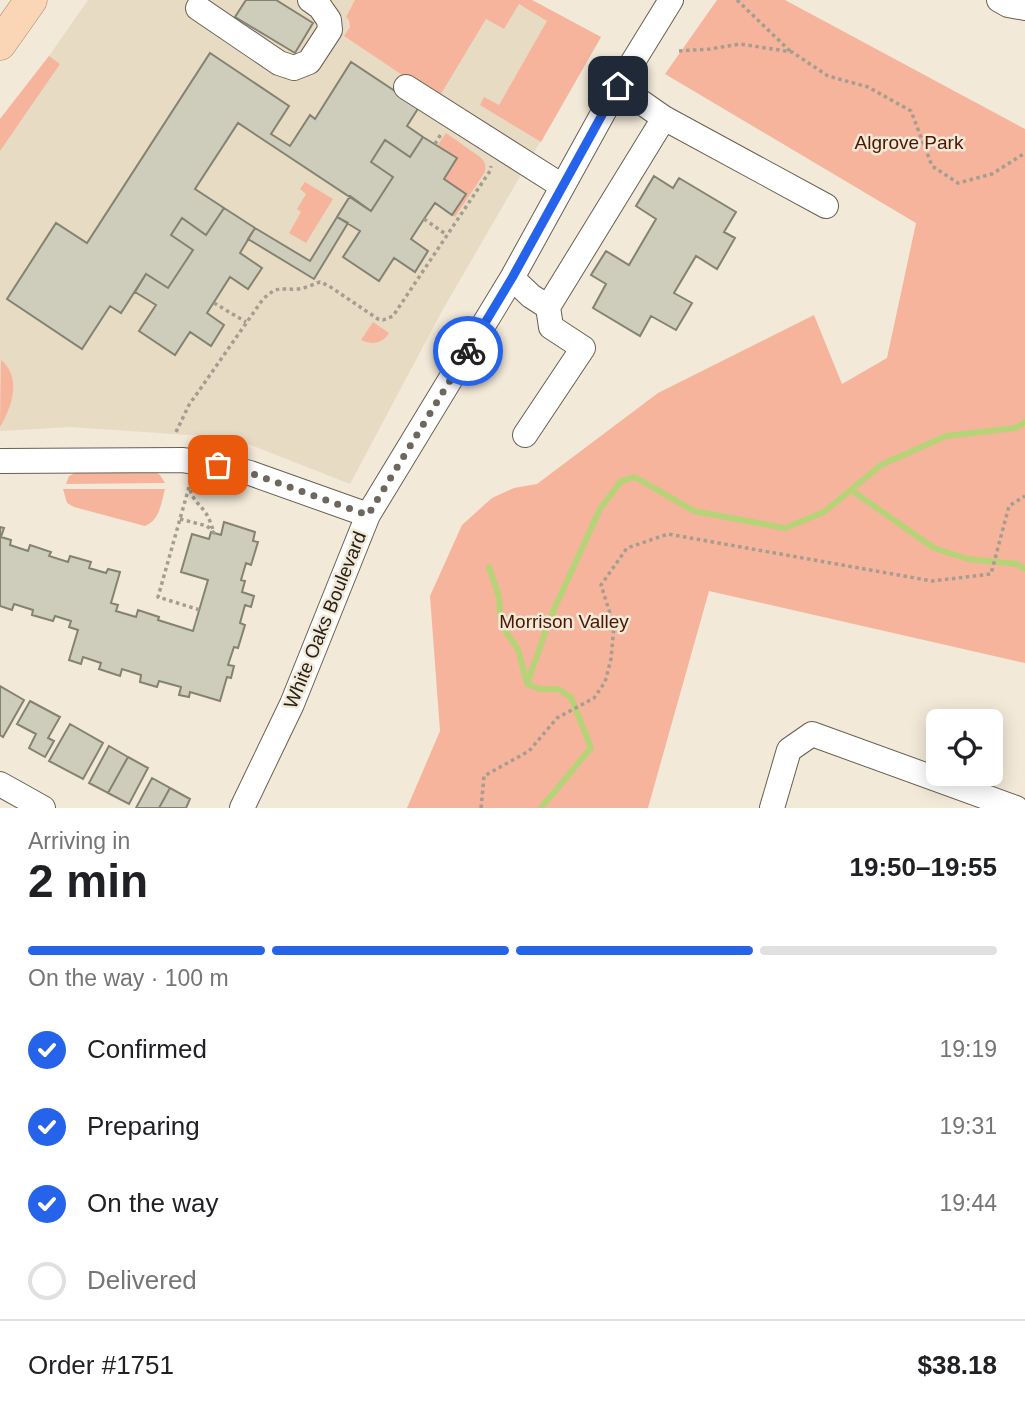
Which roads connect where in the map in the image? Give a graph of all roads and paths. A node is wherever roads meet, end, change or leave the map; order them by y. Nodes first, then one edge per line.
1 (31, 0) edge
2 (310, 0) edge
3 (671, 0) edge
4 (737, 0) edge
5 (999, 0) edge
6 (198, 8) dead end
7 (1025, 8) edge
8 (0, 44) edge
9 (679, 51) dead end
10 (792, 52) junction
11 (618, 86) junction
12 (406, 87) dead end
13 (664, 118) junction
14 (444, 129) dead end
15 (435, 144) dead end
16 (1025, 153) edge
17 (490, 163) dead end
18 (562, 186) junction
19 (825, 206) dead end
20 (424, 219) dead end
21 (447, 235) junction
22 (512, 278) junction
23 (214, 303) dead end
24 (548, 307) junction
25 (246, 323) junction
26 (176, 432) dead end
27 (526, 435) dead end
28 (0, 461) edge
29 (1025, 496) edge
30 (368, 515) junction
31 (180, 519) junction
32 (200, 610) dead end
33 (0, 784) edge
34 (43, 808) edge
35 (242, 808) edge
36 (481, 808) edge
37 (772, 808) edge
38 (1016, 808) edge

1 - 8 main road
2 - 6 street
3 - 11 street, White Oaks Boulevard
4 - 10 path
5 - 7 street
9 - 10 path
10 - 16 path
11 - 13 street
11 - 18 street, White Oaks Boulevard
12 - 18 street
13 - 19 street
13 - 24 street
14 - 15 path
17 - 21 path
18 - 22 street, White Oaks Boulevard
20 - 21 path
21 - 25 path
22 - 24 street
22 - 30 street, White Oaks Boulevard
23 - 25 path
24 - 27 street
25 - 26 path
28 - 30 street
29 - 36 path
30 - 35 street, White Oaks Boulevard
31 - 31 path
31 - 32 path
33 - 34 street
37 - 38 street

